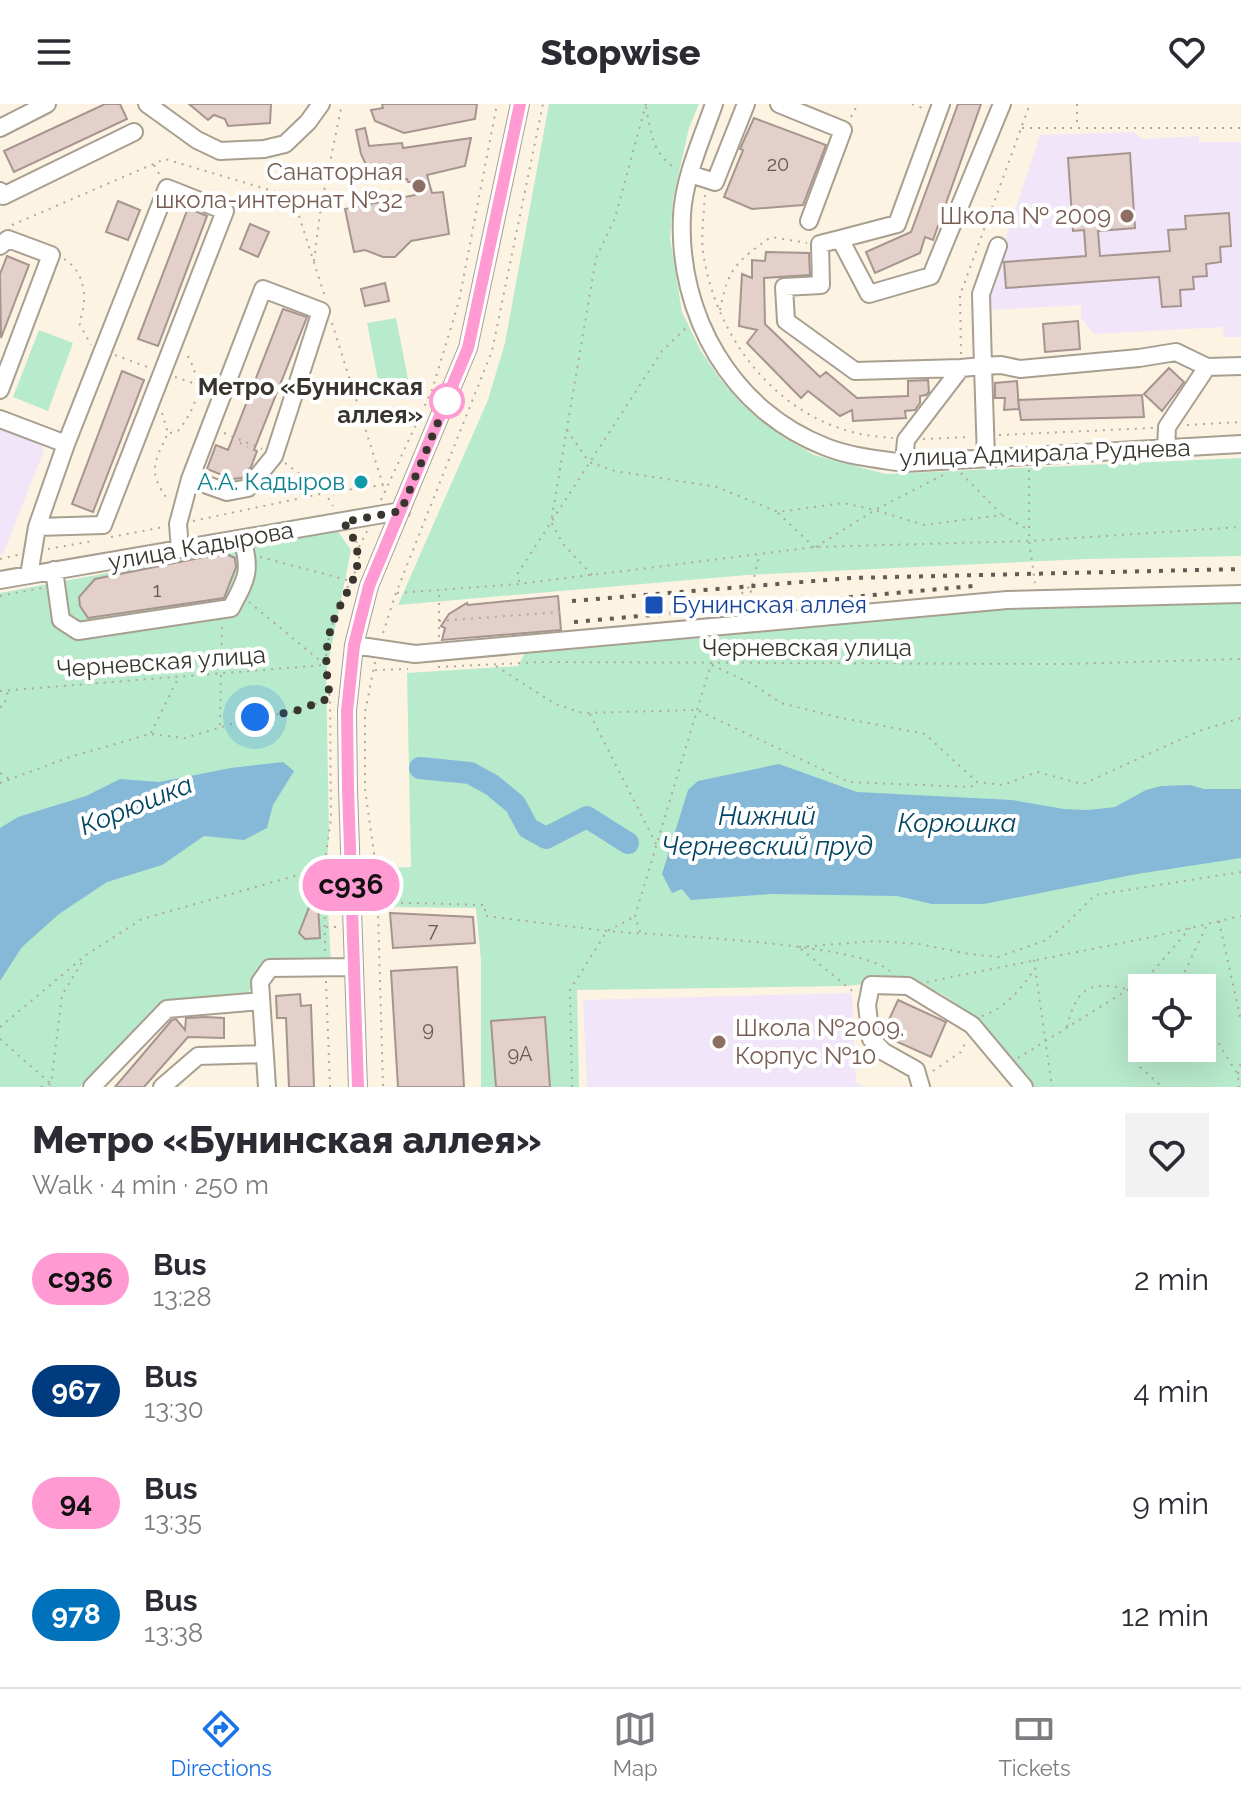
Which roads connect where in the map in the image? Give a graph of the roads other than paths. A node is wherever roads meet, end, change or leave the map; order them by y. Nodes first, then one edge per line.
1 (47, 104) edge
2 (147, 104) edge
3 (321, 104) edge
4 (520, 104) edge
5 (714, 104) edge
6 (746, 104) edge
7 (779, 104) edge
8 (941, 104) edge
9 (1002, 104) edge
10 (0, 128) edge
11 (134, 132) dead end
12 (690, 174) junction
13 (0, 191) edge
14 (809, 221) dead end
15 (840, 239) junction
16 (0, 246) edge
17 (998, 246) dead end
18 (983, 366) junction
19 (1241, 366) edge
20 (1207, 367) junction
21 (961, 368) junction
22 (0, 390) edge
23 (0, 419) edge
24 (66, 444) junction
25 (1241, 444) edge
26 (1166, 449) junction
27 (980, 459) junction
28 (904, 463) junction
29 (190, 479) junction
30 (401, 511) junction
31 (37, 527) junction
32 (244, 546) junction
33 (180, 549) junction
34 (29, 575) junction
35 (55, 578) junction
36 (0, 580) edge
37 (1241, 594) edge
38 (354, 645) junction
39 (353, 967) junction
40 (261, 1001) junction
41 (265, 1054) junction
42 (920, 1084) edge
43 (92, 1087) edge
44 (162, 1087) edge
45 (267, 1087) edge
46 (358, 1087) edge
47 (1024, 1087) edge

1 - 10 street
2 - 3 street
4 - 30 street
5 - 12 street, улица Адмирала Руднева
6 - 12 street
7 - 14 street
8 - 15 street
9 - 15 street
11 - 13 street
12 - 28 street, улица Адмирала Руднева
15 - 21 street
16 - 22 street
17 - 18 street
18 - 20 street
18 - 21 street
18 - 27 street
19 - 20 street
20 - 26 street
21 - 28 street
23 - 24 street
24 - 31 street
24 - 31 street
25 - 26 street, улица Адмирала Руднева
26 - 27 street, улица Адмирала Руднева
27 - 28 street, улица Адмирала Руднева
29 - 29 street
29 - 33 street
30 - 32 street, улица Кадырова
30 - 38 street
31 - 34 street
32 - 33 street, улица Кадырова
32 - 35 street
33 - 35 street, улица Кадырова
34 - 35 street, улица Кадырова
34 - 36 street, улица Кадырова
37 - 38 street
38 - 39 street
39 - 40 street
39 - 46 street
40 - 41 street
40 - 43 street
41 - 44 street
41 - 45 street
42 - 47 street

